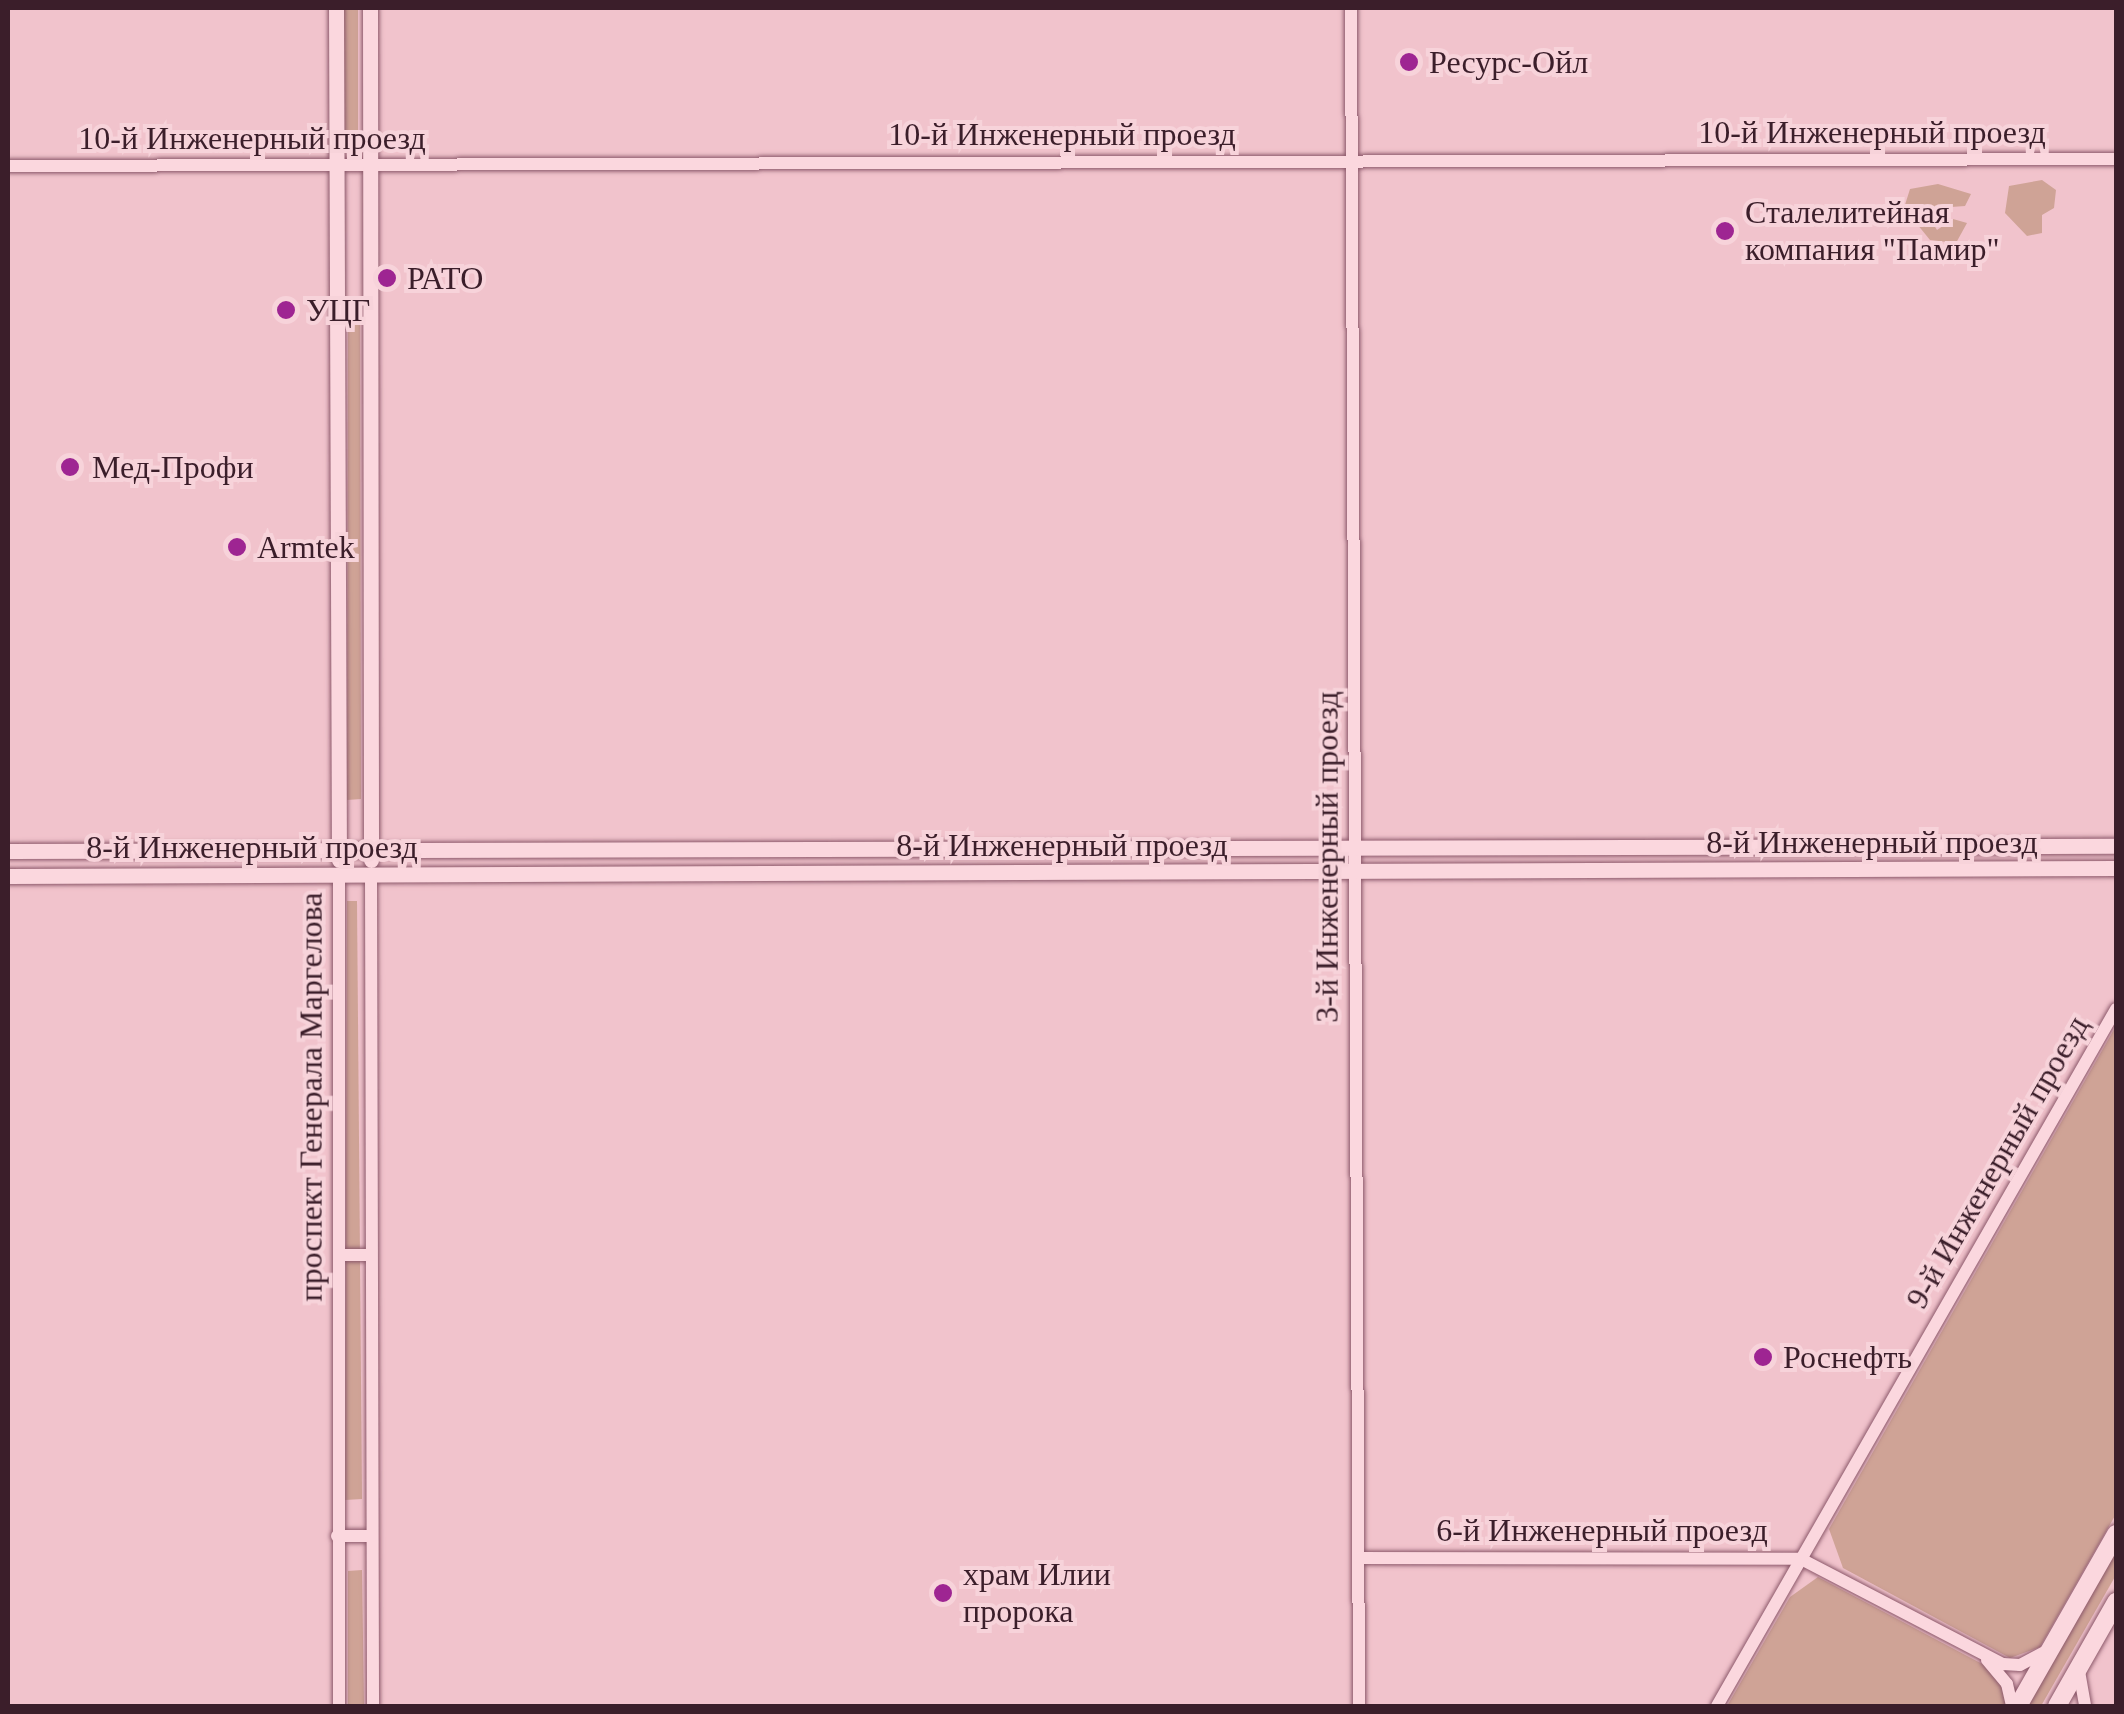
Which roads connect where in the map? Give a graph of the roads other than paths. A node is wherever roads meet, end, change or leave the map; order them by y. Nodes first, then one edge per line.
1 (336, 8) edge
2 (370, 8) edge
3 (1351, 8) edge
4 (2116, 159) edge
5 (1350, 161) junction
6 (8, 166) edge
7 (372, 166) junction
8 (338, 168) junction
9 (338, 299) junction
10 (371, 300) junction
11 (2116, 846) edge
12 (8, 851) edge
13 (260, 851) junction
14 (339, 851) junction
15 (371, 851) junction
16 (1176, 851) junction
17 (1354, 851) junction
18 (2116, 868) edge
19 (1354, 872) junction
20 (1176, 873) junction
21 (259, 874) junction
22 (339, 874) junction
23 (371, 874) junction
24 (8, 876) edge
25 (2116, 1009) edge
26 (370, 1255) junction
27 (339, 1259) junction
28 (2116, 1534) edge
29 (337, 1536) junction
30 (372, 1536) junction
31 (1360, 1558) junction
32 (1801, 1560) junction
33 (2116, 1602) edge
34 (2053, 1646) junction
35 (1981, 1655) junction
36 (2079, 1668) junction
37 (339, 1706) edge
38 (374, 1706) edge
39 (1359, 1706) edge
40 (1716, 1706) edge
41 (2015, 1706) edge
42 (2057, 1706) edge
43 (2085, 1706) edge

1 - 8 street, проспект Генерала Маргелова
2 - 7 street, проспект Генерала Маргелова
3 - 5 street, 3-й Инженерный проезд
4 - 5 street, 10-й Инженерный проезд
5 - 7 street, 10-й Инженерный проезд
5 - 17 street, 3-й Инженерный проезд
6 - 8 street, 10-й Инженерный проезд
7 - 8 street, 10-й Инженерный проезд
7 - 10 street, проспект Генерала Маргелова
8 - 9 street, проспект Генерала Маргелова
9 - 10 street
9 - 14 street, проспект Генерала Маргелова
10 - 15 street, проспект Генерала Маргелова
11 - 17 street, 8-й Инженерный проезд
12 - 13 street, 8-й Инженерный проезд
13 - 14 street, 8-й Инженерный проезд
13 - 21 street
14 - 15 street, 8-й Инженерный проезд
14 - 22 street, проспект Генерала Маргелова
15 - 16 street, 8-й Инженерный проезд
15 - 23 street, проспект Генерала Маргелова
16 - 17 street, 8-й Инженерный проезд
16 - 20 street
17 - 19 street, 3-й Инженерный проезд
18 - 19 street, 8-й Инженерный проезд
19 - 20 street, 8-й Инженерный проезд
19 - 31 street, 3-й Инженерный проезд
20 - 23 street, 8-й Инженерный проезд
21 - 22 street, 8-й Инженерный проезд
21 - 24 street, 8-й Инженерный проезд
22 - 23 street, 8-й Инженерный проезд
22 - 27 street, проспект Генерала Маргелова
23 - 26 street, проспект Генерала Маргелова
25 - 32 street, 9-й Инженерный проезд
26 - 27 street
26 - 30 street, проспект Генерала Маргелова
27 - 29 street, проспект Генерала Маргелова
28 - 34 main road
29 - 30 street
29 - 37 street, проспект Генерала Маргелова
30 - 38 street, проспект Генерала Маргелова
31 - 32 street, 6-й Инженерный проезд
31 - 39 street, 3-й Инженерный проезд
32 - 35 street, 6-й Инженерный проезд
32 - 40 street, 9-й Инженерный проезд
33 - 36 main road
34 - 35 street, 6-й Инженерный проезд
34 - 41 main road
35 - 41 street
36 - 42 main road
36 - 43 street

